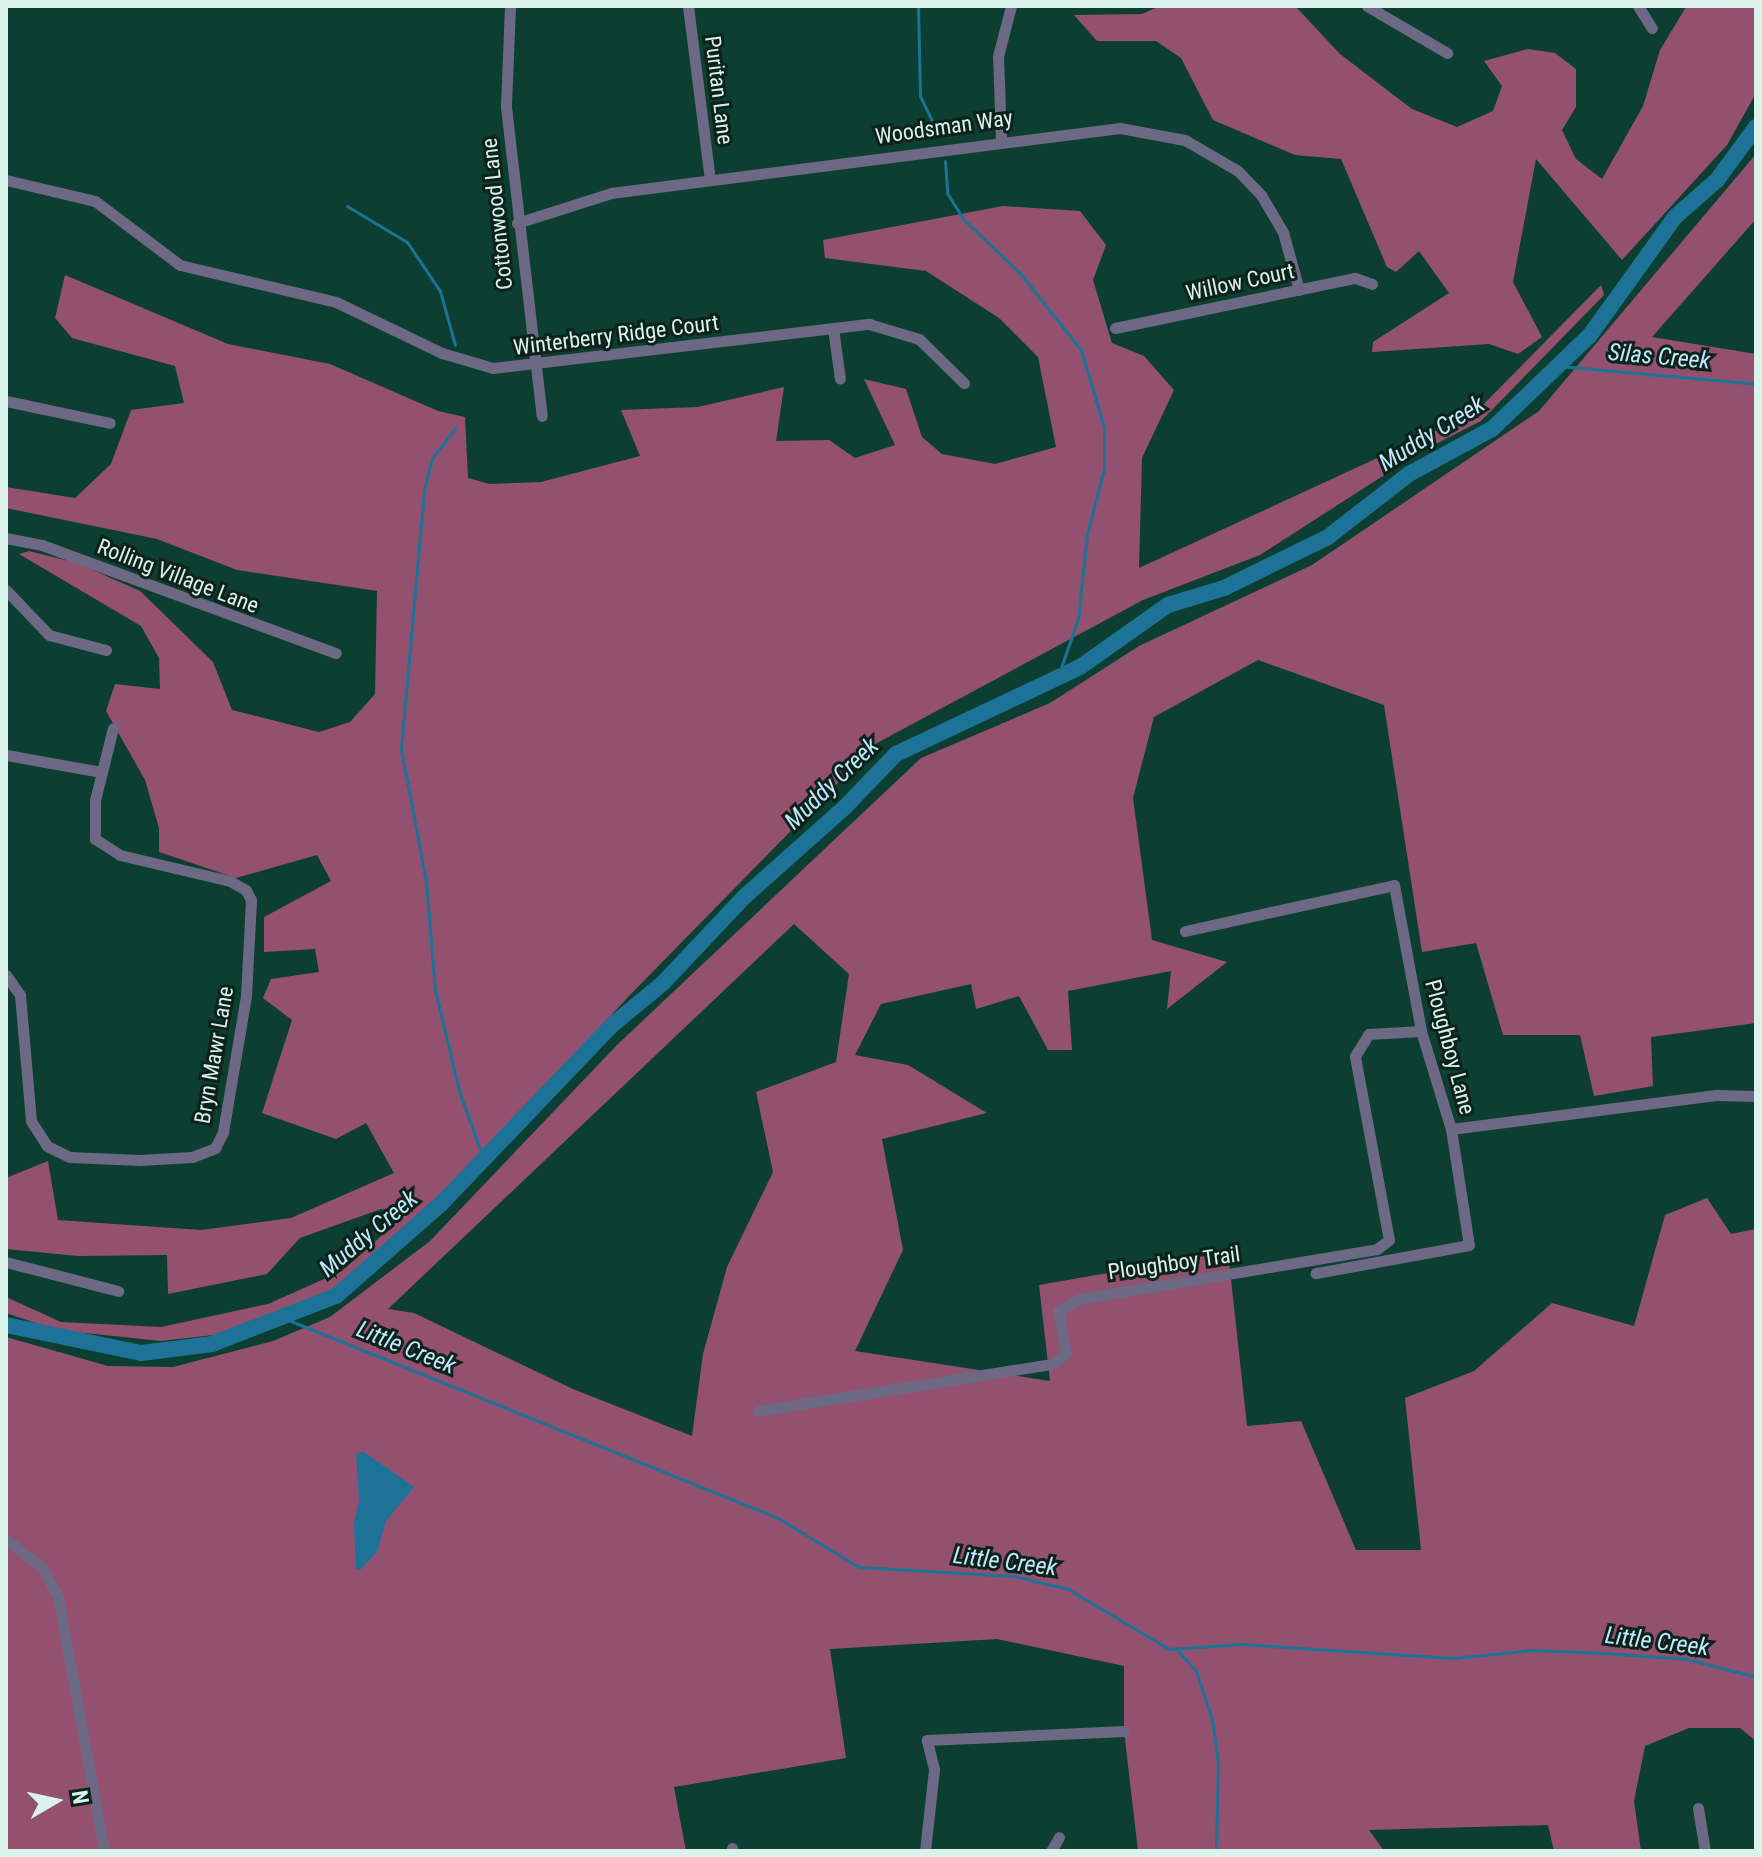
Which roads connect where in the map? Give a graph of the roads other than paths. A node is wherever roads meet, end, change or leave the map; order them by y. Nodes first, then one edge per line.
1 (510, 6) edge
2 (688, 6) edge
3 (1011, 6) edge
4 (1367, 6) edge
5 (1638, 6) edge
6 (1652, 28) dead end
7 (1447, 53) dead end
8 (1001, 140) junction
9 (710, 179) junction
10 (6, 180) edge
11 (517, 223) junction
12 (1372, 284) dead end
13 (1299, 290) junction
14 (833, 328) junction
15 (1115, 328) dead end
16 (536, 367) junction
17 (840, 379) dead end
18 (964, 383) dead end
19 (6, 401) edge
20 (542, 416) dead end
21 (110, 423) dead end
22 (6, 538) edge
23 (6, 590) edge
24 (106, 650) dead end
25 (336, 653) dead end
26 (113, 728) dead end
27 (6, 755) edge
28 (101, 772) junction
29 (1185, 931) dead end
30 (6, 975) edge
31 (1421, 1031) junction
32 (1756, 1096) edge
33 (1451, 1129) junction
34 (6, 1262) edge
35 (1316, 1273) dead end
36 (118, 1291) dead end
37 (758, 1411) dead end
38 (6, 1540) edge
39 (1124, 1731) dead end
40 (1698, 1808) dead end
41 (1059, 1837) dead end
42 (104, 1851) edge
43 (925, 1851) edge
44 (1051, 1851) edge
45 (1705, 1851) edge

1 - 11 street, Cottonwood Lane
2 - 9 street, Puritan Lane
3 - 8 street
4 - 7 street
5 - 6 street
8 - 9 street, Woodsman Way
8 - 13 street, Woodsman Way
9 - 11 street, Woodsman Way
10 - 16 street, Winterberry Ridge Court
11 - 16 street, Cottonwood Lane
12 - 13 street, Willow Court
13 - 15 street, Willow Court
14 - 16 street, Winterberry Ridge Court
14 - 17 street
14 - 18 street, Winterberry Ridge Court
16 - 20 street, Cottonwood Lane
19 - 21 street
22 - 25 street, Rolling Village Lane
23 - 24 street
26 - 28 street, Bryn Mawr Lane
27 - 28 street
28 - 30 street, Bryn Mawr Lane
29 - 31 street, Ploughboy Lane
31 - 33 street, Ploughboy Lane
31 - 37 street, Ploughboy Trail
32 - 33 street, Ploughboy Lane
33 - 35 street
34 - 36 street
38 - 42 street
39 - 43 street
40 - 45 street
41 - 44 street

